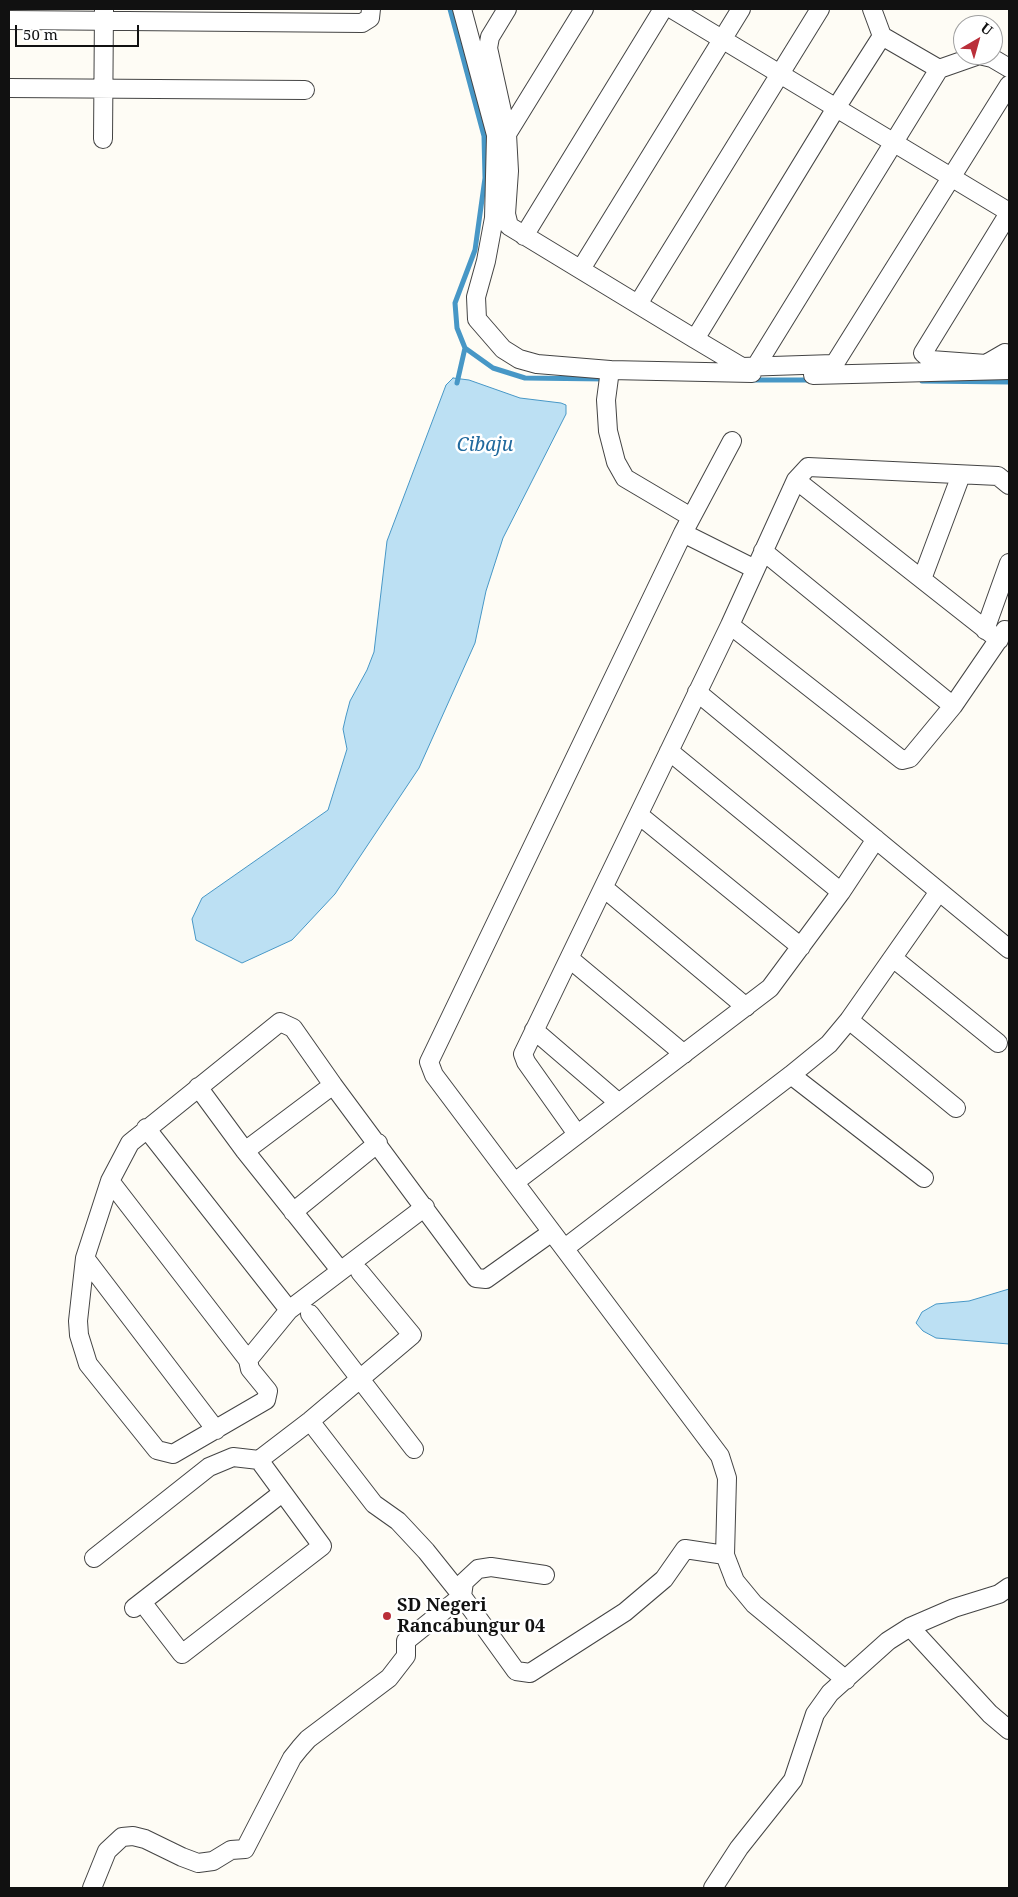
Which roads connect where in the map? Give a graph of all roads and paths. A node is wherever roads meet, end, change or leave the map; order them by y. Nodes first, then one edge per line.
1 (371, 9) edge
2 (462, 9) edge
3 (507, 9) edge
4 (584, 9) edge
5 (663, 9) edge
6 (672, 9) edge
7 (741, 9) edge
8 (820, 9) edge
9 (872, 9) edge
10 (104, 14) edge
11 (9, 20) edge
12 (882, 36) junction
13 (722, 39) junction
14 (1009, 68) edge
15 (939, 69) junction
16 (780, 75) junction
17 (1009, 85) edge
18 (9, 88) edge
19 (103, 88) junction
20 (306, 90) dead end
21 (836, 108) junction
22 (506, 134) junction
23 (103, 138) dead end
24 (894, 143) junction
25 (951, 178) junction
26 (1009, 212) edge
27 (524, 236) junction
28 (581, 269) junction
29 (638, 304) junction
30 (695, 339) junction
31 (1008, 351) edge
32 (756, 366) junction
33 (610, 370) junction
34 (1009, 370) edge
35 (732, 441) dead end
36 (961, 475) junction
37 (796, 480) junction
38 (1009, 485) edge
39 (687, 525) junction
40 (763, 551) junction
41 (1009, 563) edge
42 (756, 569) junction
43 (922, 579) junction
44 (730, 625) junction
45 (985, 630) junction
46 (1004, 636) edge
47 (697, 692) junction
48 (953, 706) junction
49 (669, 751) junction
50 (639, 815) junction
51 (876, 839) junction
52 (604, 888) junction
53 (841, 892) junction
54 (938, 893) junction
55 (801, 947) junction
56 (1009, 949) edge
57 (893, 958) junction
58 (570, 959) junction
59 (746, 1007) junction
60 (849, 1020) junction
61 (534, 1030) junction
62 (998, 1043) dead end
63 (684, 1054) junction
64 (791, 1075) junction
65 (333, 1085) junction
66 (198, 1087) junction
67 (618, 1103) junction
68 (956, 1108) dead end
69 (146, 1128) junction
70 (577, 1134) junction
71 (378, 1143) junction
72 (245, 1150) junction
73 (924, 1178) dead end
74 (110, 1181) junction
75 (515, 1182) junction
76 (425, 1207) junction
77 (293, 1212) junction
78 (552, 1232) junction
79 (565, 1248) junction
80 (85, 1258) junction
81 (340, 1270) junction
82 (360, 1272) dead end
83 (289, 1310) junction
84 (310, 1314) dead end
85 (248, 1360) junction
86 (360, 1378) junction
87 (310, 1421) junction
88 (216, 1430) junction
89 (414, 1449) dead end
90 (259, 1460) junction
91 (282, 1493) junction
92 (725, 1556) junction
93 (94, 1558) dead end
94 (545, 1576) dead end
95 (1009, 1587) edge
96 (462, 1596) junction
97 (910, 1627) junction
98 (846, 1680) junction
99 (1009, 1730) edge
100 (92, 1888) edge
101 (713, 1888) edge

1 - 10 street
2 - 33 street
3 - 22 street
4 - 22 street
5 - 27 street
6 - 13 street
7 - 13 street
8 - 16 street
9 - 12 street
10 - 11 street
10 - 19 street
12 - 15 street
12 - 21 street
13 - 16 street
13 - 28 street
14 - 15 street
15 - 24 street
16 - 21 street
16 - 29 street
17 - 25 street
18 - 19 street
19 - 20 street
19 - 23 street
21 - 24 street
21 - 30 street
22 - 27 street
24 - 25 street
24 - 32 street
25 - 26 street
25 - 32 street
26 - 31 street
27 - 28 street
28 - 29 street
29 - 30 street
30 - 32 street
33 - 34 street
33 - 39 street
35 - 39 street
36 - 37 street
36 - 38 street
36 - 43 street
37 - 40 street
37 - 43 street
39 - 42 street
39 - 75 street
40 - 42 street
40 - 48 street
41 - 45 street
42 - 44 street
43 - 45 street
44 - 47 street
44 - 48 street
45 - 46 street
46 - 48 street
47 - 49 street
47 - 51 street
49 - 50 street
49 - 53 street
50 - 52 street
50 - 55 street
51 - 53 street
51 - 54 street
52 - 58 street
52 - 59 street
53 - 55 street
54 - 56 street
54 - 57 street
55 - 59 street
57 - 60 street
57 - 62 street
58 - 61 street
58 - 63 street
59 - 63 street
60 - 64 street
60 - 68 street
61 - 67 street
61 - 70 street
63 - 67 street
64 - 73 street
64 - 79 street
65 - 66 street
65 - 71 street
65 - 72 street
66 - 69 street
66 - 72 street
67 - 70 street
69 - 74 street
69 - 83 street
70 - 75 street
71 - 76 street
71 - 77 street
72 - 77 street
74 - 80 street
74 - 85 street
75 - 78 street
76 - 78 street
76 - 81 street
77 - 81 street
78 - 79 street
79 - 92 street
80 - 88 street
80 - 88 street
81 - 83 street
82 - 86 street
83 - 85 street
84 - 86 street
85 - 88 street
86 - 87 street
86 - 89 street
87 - 90 street
87 - 96 street
90 - 91 street
90 - 93 street
91 - 91 street
92 - 96 street
92 - 98 street
94 - 96 street
95 - 97 street
96 - 100 street
97 - 98 street
97 - 99 street
98 - 101 street

